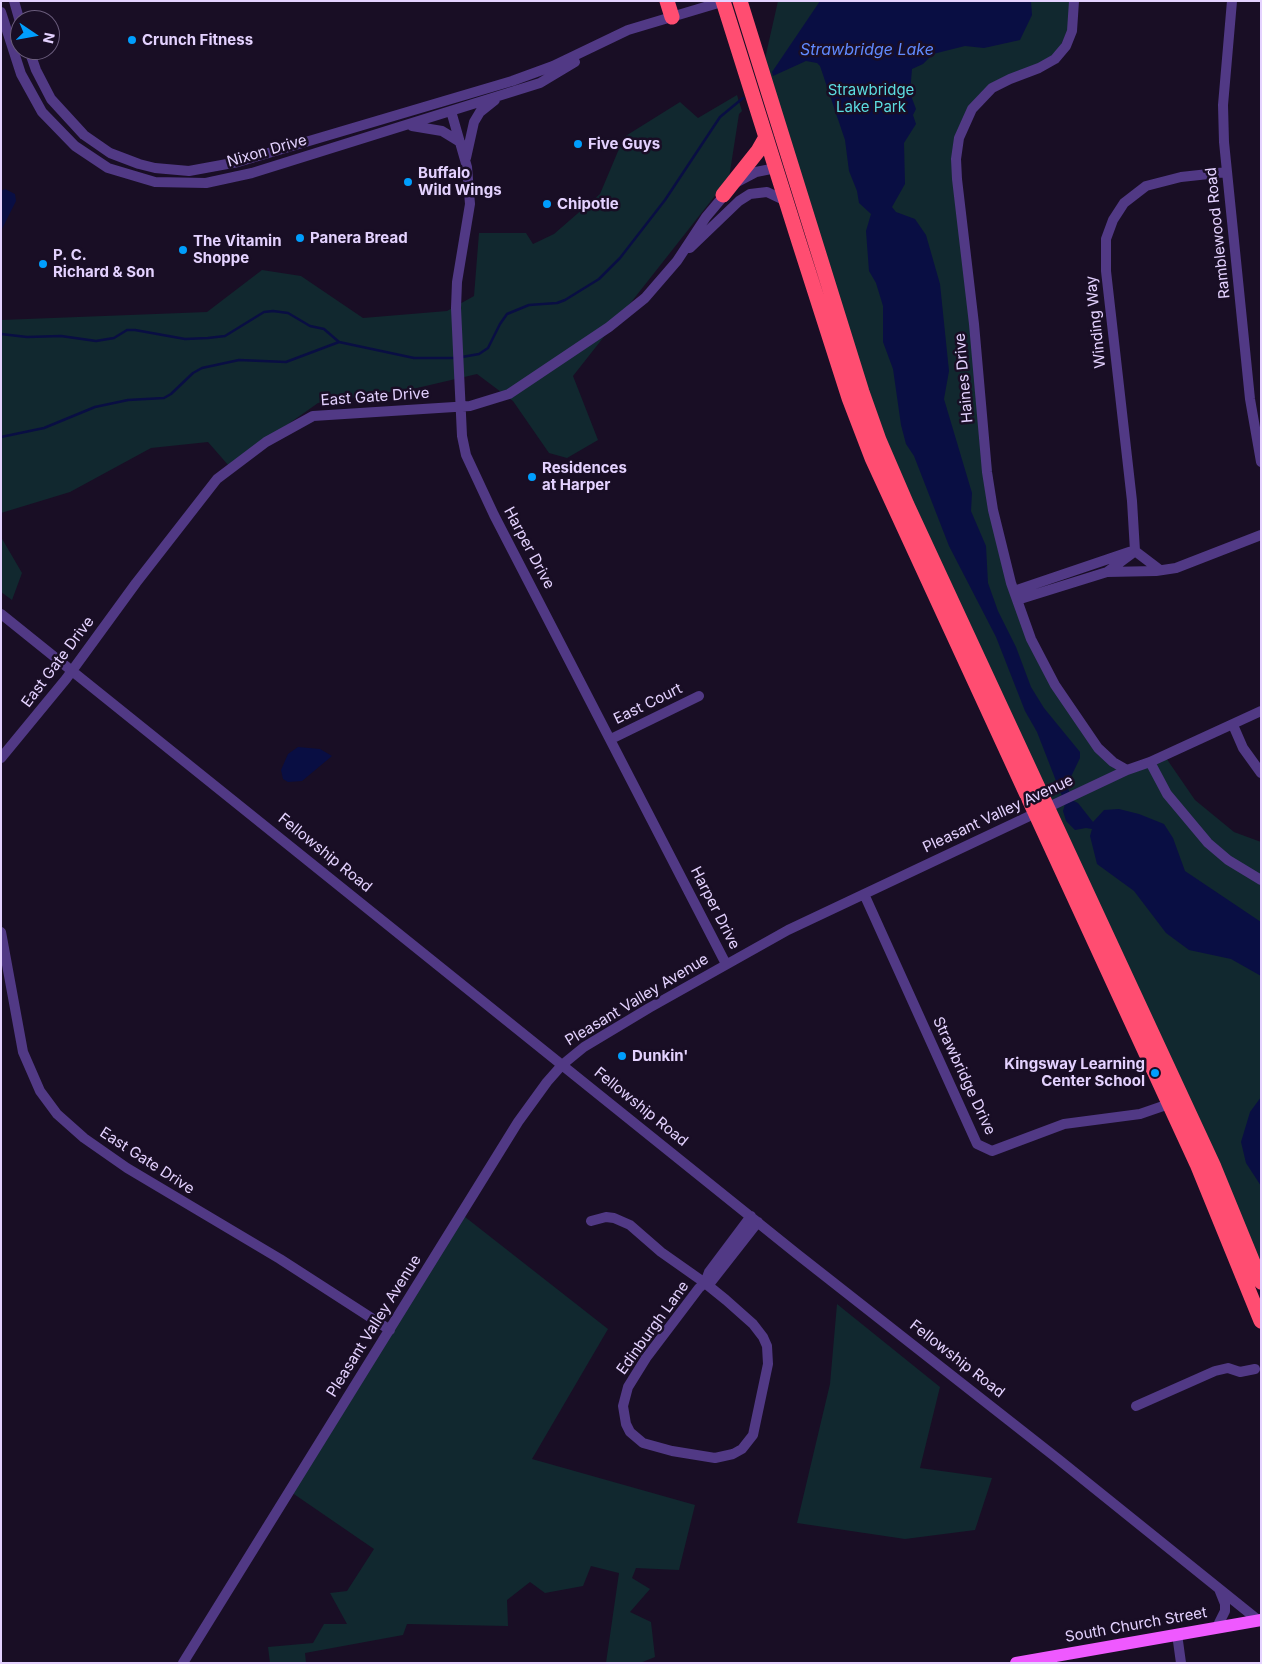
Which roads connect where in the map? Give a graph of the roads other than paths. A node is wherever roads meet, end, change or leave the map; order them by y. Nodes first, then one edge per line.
1 (667, 1) edge
2 (724, 1) edge
3 (740, 1) edge
4 (1074, 1) edge
5 (1232, 1) edge
6 (1, 12) edge
7 (672, 18) junction
8 (609, 38) junction
9 (32, 60) edge
10 (506, 93) junction
11 (456, 98) junction
12 (445, 102) junction
13 (451, 111) junction
14 (401, 126) junction
15 (766, 137) junction
16 (460, 142) junction
17 (465, 162) junction
18 (776, 168) junction
19 (1227, 172) junction
20 (723, 195) junction
21 (786, 201) junction
22 (808, 220) junction
23 (677, 261) junction
24 (460, 407) junction
25 (1261, 462) edge
26 (1261, 535) edge
27 (1135, 551) junction
28 (1160, 570) junction
29 (1107, 572) junction
30 (1015, 595) junction
31 (1, 614) edge
32 (72, 671) junction
33 (699, 696) dead end
34 (1261, 711) edge
35 (1233, 724) junction
36 (611, 738) junction
37 (1, 758) edge
38 (1150, 762) junction
39 (1127, 770) junction
40 (1261, 773) edge
41 (1047, 808) junction
42 (1261, 880) edge
43 (864, 894) junction
44 (1, 932) edge
45 (726, 964) junction
46 (562, 1065) junction
47 (1168, 1104) junction
48 (755, 1219) junction
49 (591, 1221) dead end
50 (1261, 1282) edge
51 (705, 1283) junction
52 (1261, 1321) edge
53 (390, 1330) junction
54 (1259, 1367) edge
55 (1136, 1406) dead end
56 (1218, 1588) junction
57 (1260, 1621) edge
58 (1217, 1627) junction
59 (1177, 1634) junction
60 (183, 1663) edge
61 (1016, 1663) edge
62 (1181, 1663) edge

1 - 7 highway
2 - 7 street, Nixon Drive
2 - 15 highway
3 - 22 highway
4 - 30 street, Haines Drive
5 - 19 street, Ramblewood Road
6 - 14 street, Nixon Drive
7 - 8 street, Nixon Drive
8 - 10 street, Nixon Drive
8 - 11 street, Nixon Drive
9 - 12 street, Nixon Drive
10 - 13 street, Nixon Drive
10 - 17 street
11 - 12 street, Nixon Drive
11 - 13 street
12 - 13 street, Harper Drive
13 - 14 street, Nixon Drive
13 - 16 street, Harper Drive
14 - 16 street
15 - 18 highway
15 - 20 highway
16 - 17 street, Harper Drive
17 - 24 street, Harper Drive
18 - 20 street, East Gate Drive
18 - 21 highway
18 - 22 highway
19 - 25 street, Ramblewood Road
19 - 27 street, Winding Way
20 - 23 street, East Gate Drive
21 - 23 street, East Gate Drive
21 - 41 highway
22 - 41 highway
23 - 24 street, East Gate Drive
24 - 32 street, East Gate Drive
24 - 36 street, Harper Drive
26 - 28 street
27 - 28 street
27 - 29 street
27 - 30 street
28 - 29 street
29 - 30 street
30 - 39 street, Haines Drive
31 - 32 street, Fellowship Road
32 - 37 street, East Gate Drive
32 - 46 street, Fellowship Road
33 - 36 street, East Court
34 - 35 street, Pleasant Valley Avenue
35 - 38 street, Pleasant Valley Avenue
35 - 40 street
36 - 45 street, Harper Drive
38 - 39 street, Pleasant Valley Avenue
38 - 42 street
39 - 41 street, Pleasant Valley Avenue
41 - 43 street, Pleasant Valley Avenue
41 - 47 highway
41 - 50 highway
43 - 45 street, Pleasant Valley Avenue
43 - 47 street, Strawbridge Drive
44 - 53 street, East Gate Drive
45 - 46 street, Pleasant Valley Avenue
46 - 48 street, Fellowship Road
46 - 53 street, Pleasant Valley Avenue
47 - 52 highway
48 - 51 street, Edinburgh Lane
48 - 56 street, Fellowship Road
49 - 51 street
51 - 51 street, Edinburgh Lane
53 - 60 street, Pleasant Valley Avenue
54 - 55 street
56 - 57 street, Fellowship Road
56 - 58 street
57 - 58 main road, South Church Street
58 - 59 main road, South Church Street
59 - 61 main road, South Church Street
59 - 62 street

